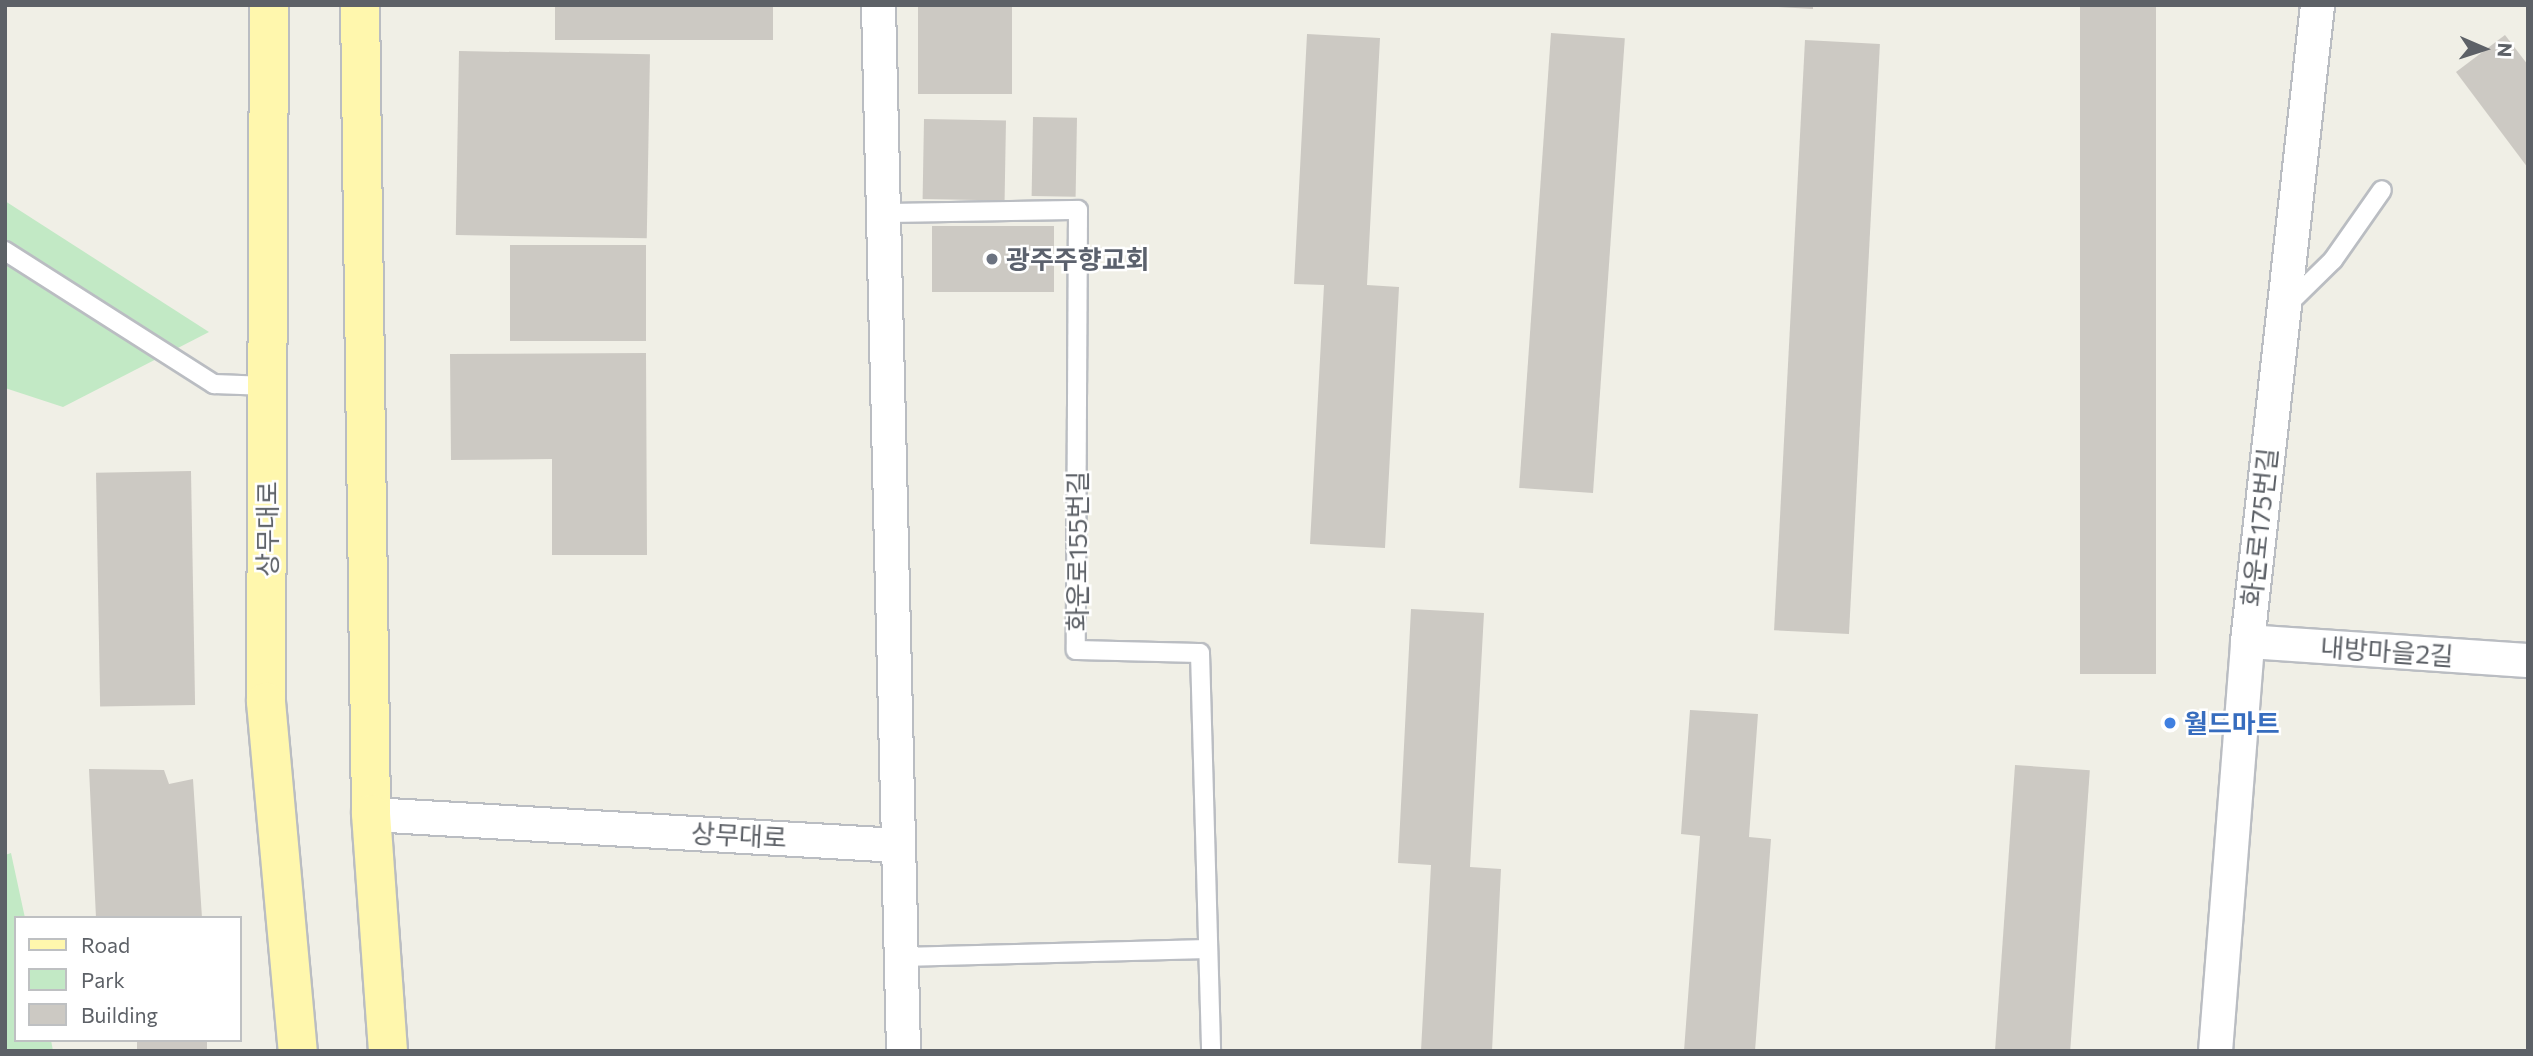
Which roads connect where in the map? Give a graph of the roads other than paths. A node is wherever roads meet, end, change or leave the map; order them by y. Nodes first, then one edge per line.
1 (269, 5) edge
2 (360, 5) edge
3 (878, 5) edge
4 (2317, 5) edge
5 (2382, 190) dead end
6 (883, 213) junction
7 (5, 251) edge
8 (2283, 309) junction
9 (268, 386) junction
10 (2247, 641) junction
11 (2528, 660) edge
12 (371, 814) junction
13 (898, 845) junction
14 (1208, 949) junction
15 (901, 957) junction
16 (298, 1051) edge
17 (388, 1051) edge
18 (902, 1051) edge
19 (1212, 1051) edge
20 (2215, 1051) edge

1 - 9 main road, 상무대로
2 - 12 main road
3 - 6 street
4 - 8 street, 화운로175번길
5 - 8 lane
6 - 13 street
6 - 14 lane, 화운로155번길
7 - 9 lane
8 - 10 street, 화운로175번길
9 - 16 main road, 상무대로
10 - 11 street, 내방마을2길
10 - 20 street, 화운로175번길
12 - 13 street, 상무대로
12 - 17 main road
13 - 15 street
14 - 15 lane
14 - 19 lane, 화운로155번길
15 - 18 street

